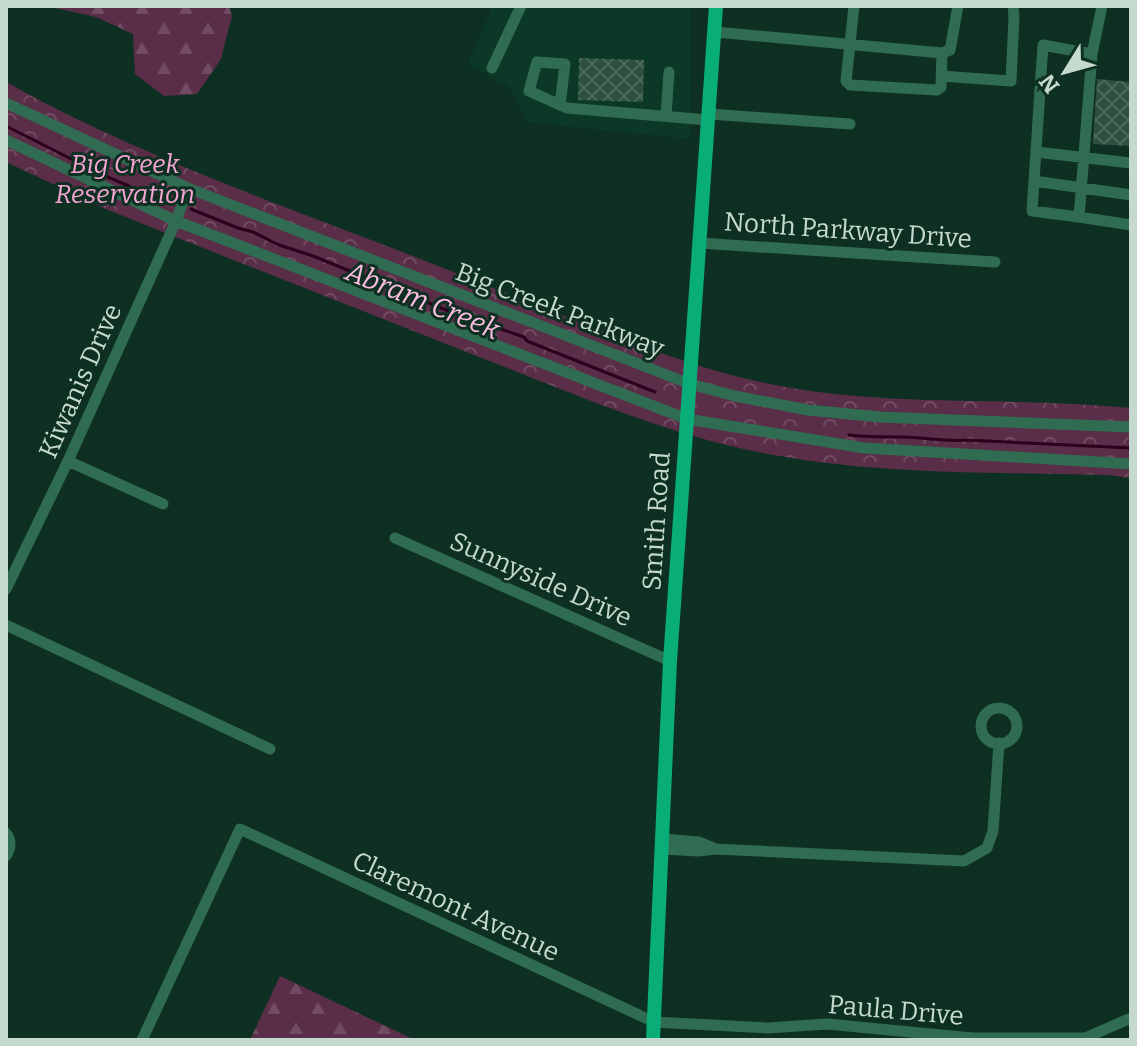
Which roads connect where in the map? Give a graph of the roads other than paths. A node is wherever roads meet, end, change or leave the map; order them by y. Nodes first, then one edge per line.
1 (521, 6) edge
2 (716, 6) edge
3 (854, 6) edge
4 (958, 6) edge
5 (1013, 6) edge
6 (1102, 6) edge
7 (715, 32) junction
8 (850, 45) junction
9 (942, 53) junction
10 (1092, 54) junction
11 (492, 68) dead end
12 (669, 72) dead end
13 (941, 76) junction
14 (6, 103) edge
15 (560, 105) dead end
16 (666, 116) junction
17 (708, 117) junction
18 (850, 124) dead end
19 (6, 140) edge
20 (1036, 152) junction
21 (1083, 157) junction
22 (1131, 163) edge
23 (1034, 181) junction
24 (188, 188) junction
25 (1081, 188) junction
26 (1131, 195) edge
27 (1079, 217) junction
28 (176, 221) junction
29 (1131, 225) edge
30 (699, 243) junction
31 (995, 262) dead end
32 (690, 384) junction
33 (687, 419) junction
34 (1131, 427) edge
35 (68, 461) junction
36 (1131, 464) edge
37 (163, 504) dead end
38 (395, 538) dead end
39 (6, 589) edge
40 (6, 625) edge
41 (670, 661) junction
42 (999, 743) dead end
43 (270, 749) dead end
44 (6, 833) edge
45 (662, 844) junction
46 (6, 856) edge
47 (1131, 1018) edge
48 (654, 1022) junction
49 (972, 1039) edge
50 (142, 1040) edge
51 (653, 1040) edge

1 - 11 street
2 - 7 main road, Smith Road
3 - 8 street
4 - 9 street
5 - 13 street
6 - 10 street
7 - 8 street
7 - 17 main road, Smith Road
8 - 9 street
8 - 13 street
9 - 13 street
10 - 20 street
10 - 21 street
12 - 16 street
14 - 24 street, Big Creek Parkway
15 - 16 street
16 - 17 street
17 - 18 street
17 - 30 main road, Smith Road
19 - 28 street
20 - 21 street
20 - 23 street
21 - 22 street
21 - 25 street
23 - 25 street
23 - 27 street
24 - 28 street, Kiwanis Drive
24 - 32 street, Big Creek Parkway
25 - 26 street
25 - 27 street
27 - 29 street
28 - 33 street
28 - 35 street, Kiwanis Drive
30 - 31 street, North Parkway Drive
30 - 32 main road, Smith Road
32 - 33 main road, Smith Road
32 - 34 street, Big Creek Parkway
33 - 36 street
33 - 41 main road, Smith Road
35 - 37 street
35 - 39 street, Kiwanis Drive
38 - 41 street, Sunnyside Drive
40 - 43 street
41 - 45 main road, Smith Road
42 - 45 street
44 - 46 street
45 - 48 main road, Smith Road
47 - 49 street, Paula Drive
48 - 49 street, Paula Drive
48 - 50 street, Claremont Avenue
48 - 51 main road, Smith Road

